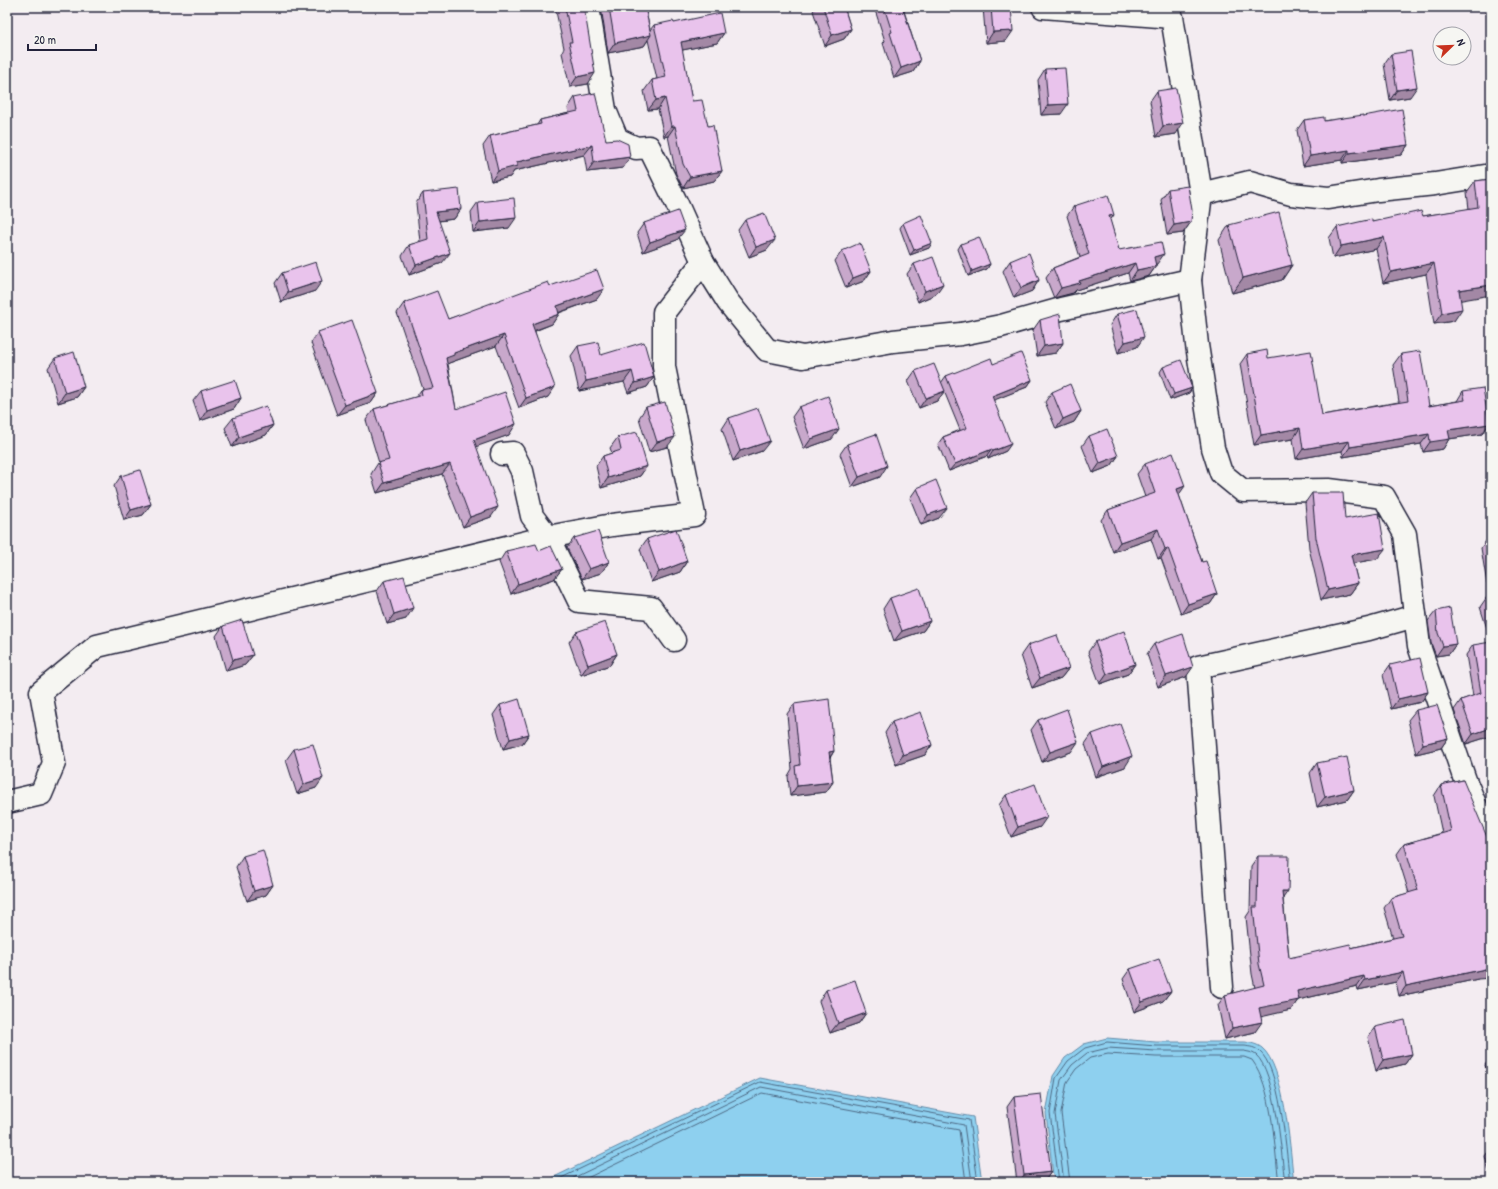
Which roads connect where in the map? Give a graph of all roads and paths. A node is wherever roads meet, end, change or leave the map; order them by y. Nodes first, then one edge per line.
1 (588, 7) edge
2 (1043, 7) edge
3 (1491, 175) edge
4 (1201, 194) junction
5 (703, 262) junction
6 (1190, 280) junction
7 (502, 454) dead end
8 (548, 537) junction
9 (1415, 616) junction
10 (674, 640) dead end
11 (7, 802) edge
12 (1491, 842) edge
13 (1222, 987) dead end

1 - 5 street
2 - 4 street
3 - 4 street
4 - 6 street
5 - 6 street
5 - 8 street
6 - 9 street
7 - 8 street
8 - 10 street
8 - 11 street
9 - 12 street
9 - 13 street

